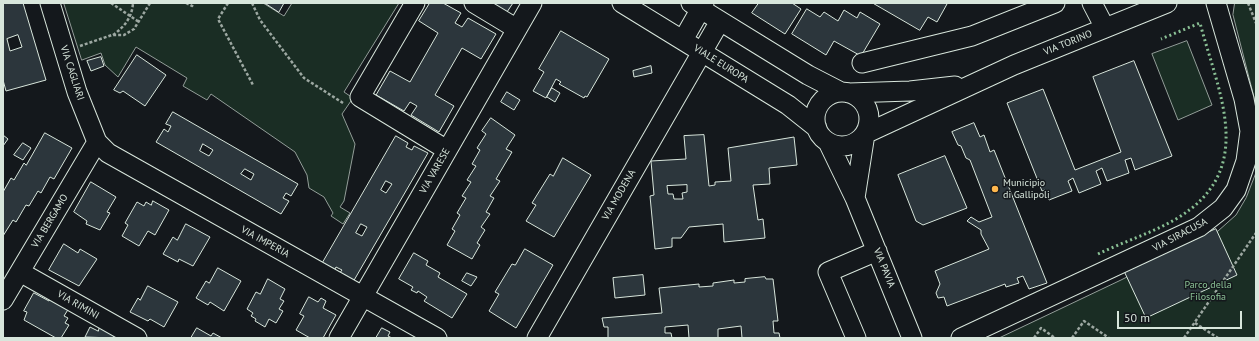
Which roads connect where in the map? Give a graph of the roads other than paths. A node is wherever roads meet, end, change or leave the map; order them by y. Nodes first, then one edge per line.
1 (50, 3) edge
2 (415, 3) edge
3 (474, 3) edge
4 (532, 3) edge
5 (622, 3) edge
6 (1055, 3) edge
7 (1092, 3) edge
8 (1167, 3) edge
9 (1216, 3) edge
10 (699, 5) edge
11 (720, 21) junction
12 (1105, 28) junction
13 (517, 29) junction
14 (683, 40) junction
15 (701, 52) junction
16 (862, 63) dead end
17 (970, 84) junction
18 (845, 93) junction
19 (865, 134) junction
20 (822, 135) junction
21 (96, 142) junction
22 (447, 150) junction
23 (855, 198) junction
24 (877, 250) junction
25 (20, 272) junction
26 (363, 297) junction
27 (3, 300) edge
28 (136, 338) edge
29 (339, 338) edge
30 (437, 338) edge
31 (537, 338) edge
32 (856, 338) edge
33 (912, 338) edge
34 (961, 338) edge

1 - 21 street, VIA CAGLIARI
2 - 22 street
3 - 13 street
4 - 13 street, VIA VARESE
5 - 14 street, VIALE EUROPA
6 - 16 street
7 - 12 street
8 - 12 street, VIA TORINO
9 - 34 street, VIA SIRACUSA
10 - 11 street
10 - 14 street
11 - 15 street, VIA MODENA
11 - 18 street
12 - 17 street, VIA TORINO
13 - 22 street, VIA VARESE
14 - 15 street, VIALE EUROPA
15 - 20 street, VIALE EUROPA
15 - 31 street, VIA MODENA
17 - 18 street, VIA TORINO
17 - 19 street, VIA TORINO
18 - 19 street
18 - 20 street
19 - 20 street
19 - 23 street
20 - 23 street, VIA PAVIA
21 - 25 street, VIA BERGAMO
21 - 26 street, VIA IMPERIA
22 - 26 street, VIA VARESE
23 - 24 street, VIA PAVIA
24 - 32 street
24 - 33 street, VIA PAVIA
25 - 27 street, VIA BERGAMO
25 - 28 street, VIA RIMINI
26 - 29 street, VIA VARESE
26 - 30 street, VIA IMPERIA

